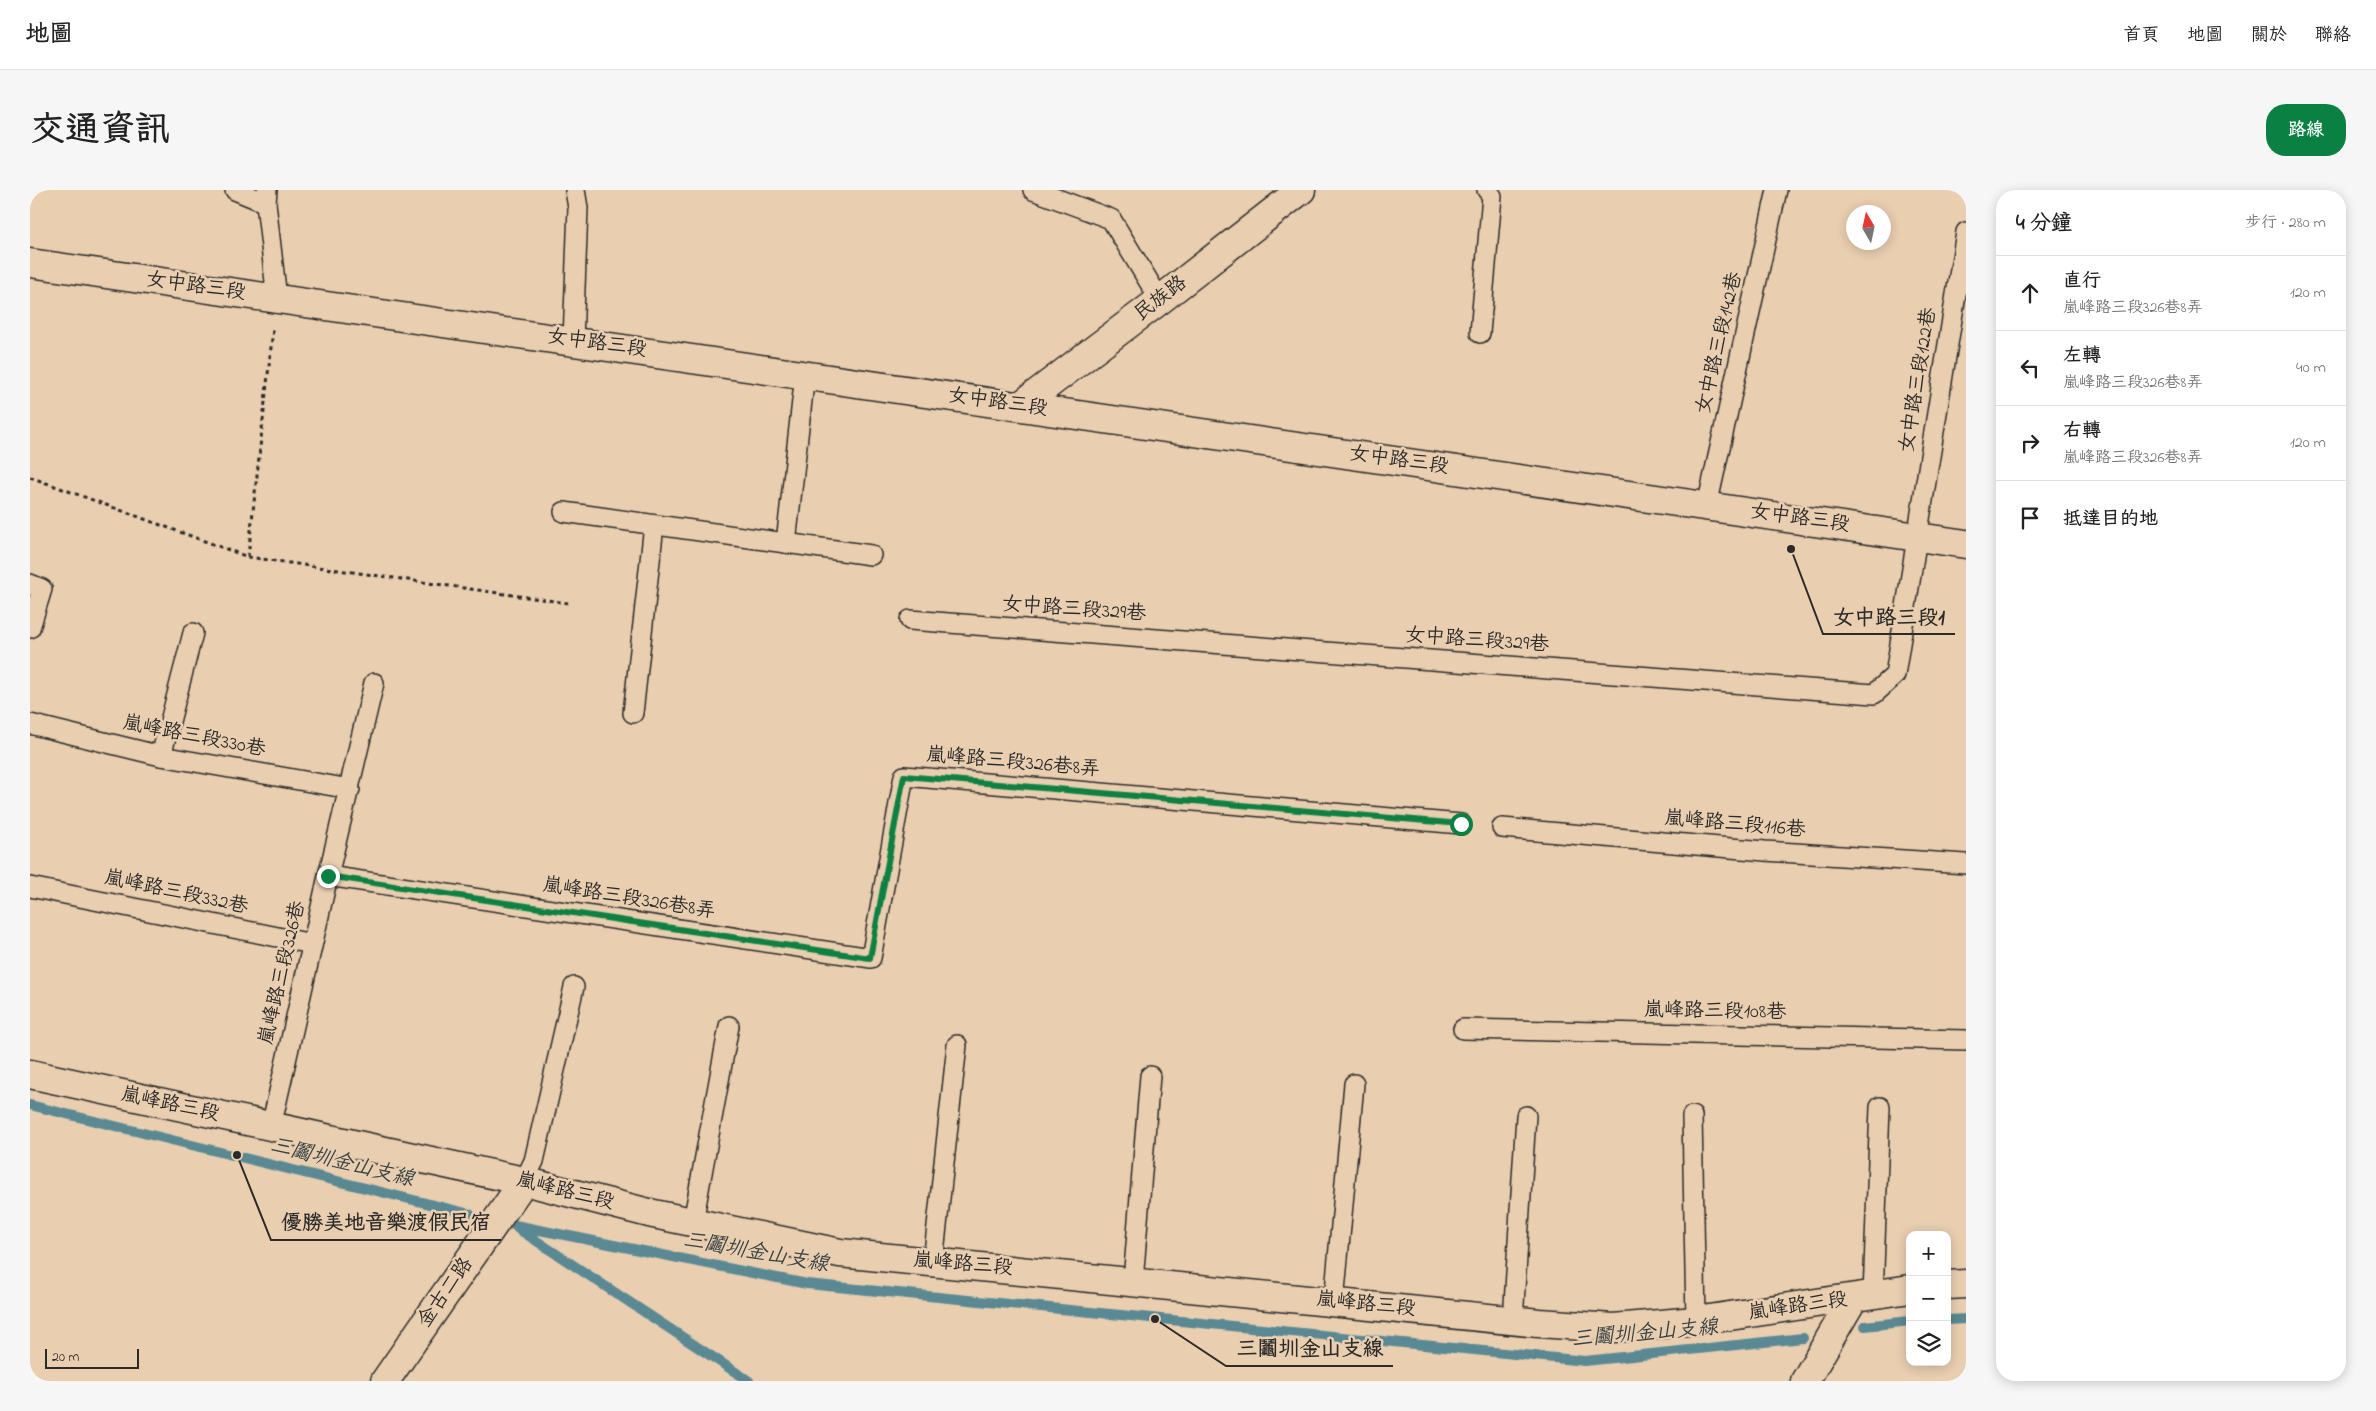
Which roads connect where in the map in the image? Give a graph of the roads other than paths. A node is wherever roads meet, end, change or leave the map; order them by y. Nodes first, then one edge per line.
1 (235, 190) edge
2 (575, 190) edge
3 (1033, 190) edge
4 (1301, 190) edge
5 (1487, 190) edge
6 (1777, 190) edge
7 (266, 196) edge
8 (1966, 232) edge
9 (30, 263) edge
10 (277, 299) junction
11 (1160, 300) junction
12 (1480, 333) dead end
13 (574, 341) junction
14 (805, 374) junction
15 (1020, 406) junction
16 (1707, 506) junction
17 (564, 512) dead end
18 (654, 525) junction
19 (1917, 536) junction
20 (786, 543) junction
21 (1966, 544) edge
22 (872, 556) dead end
23 (30, 584) edge
24 (910, 620) dead end
25 (30, 628) edge
26 (193, 633) dead end
27 (374, 683) dead end
28 (633, 713) dead end
29 (30, 724) edge
30 (161, 756) junction
31 (350, 789) junction
32 (1461, 824) dead end
33 (1502, 828) dead end
34 (1966, 864) edge
35 (328, 876) junction
36 (30, 886) edge
37 (312, 944) junction
38 (574, 987) dead end
39 (729, 1026) dead end
40 (1463, 1029) dead end
41 (1966, 1040) edge
42 (957, 1045) dead end
43 (30, 1074) edge
44 (1150, 1076) dead end
45 (1354, 1084) dead end
46 (1880, 1107) dead end
47 (1526, 1116) dead end
48 (1692, 1116) dead end
49 (271, 1127) junction
50 (524, 1181) junction
51 (693, 1222) junction
52 (933, 1262) junction
53 (1133, 1281) junction
54 (1966, 1284) edge
55 (1951, 1285) edge
56 (1906, 1290) edge
57 (1863, 1298) junction
58 (1334, 1302) junction
59 (1513, 1320) junction
60 (1696, 1321) junction
61 (1806, 1380) edge
62 (385, 1381) edge

1 - 7 lane
2 - 13 lane
3 - 11 lane
4 - 11 street, 民族路
5 - 12 lane
6 - 16 lane, 女中路三段142巷
7 - 10 lane
8 - 19 lane, 女中路三段122巷
9 - 10 street, 女中路三段
10 - 13 street, 女中路三段
11 - 15 street, 民族路
13 - 14 street, 女中路三段
14 - 15 street, 女中路三段
14 - 20 lane
15 - 16 street, 女中路三段
16 - 19 street, 女中路三段
17 - 18 lane
18 - 20 lane
18 - 28 lane
19 - 21 street, 女中路三段
19 - 24 lane, 女中路三段329巷
20 - 22 lane
23 - 25 lane
26 - 30 lane
27 - 31 lane, 嵐峰路三段326巷
29 - 30 lane, 嵐峰路三段330巷
30 - 31 lane, 嵐峰路三段330巷
31 - 35 lane, 嵐峰路三段326巷
32 - 35 lane, 嵐峰路三段326巷8弄
33 - 34 lane, 嵐峰路三段116巷
35 - 37 lane, 嵐峰路三段326巷
36 - 37 lane, 嵐峰路三段332巷
37 - 49 lane, 嵐峰路三段326巷
38 - 50 lane
39 - 51 lane
40 - 41 lane, 嵐峰路三段108巷
42 - 52 lane
43 - 49 street, 嵐峰路三段
44 - 53 lane
45 - 58 lane
46 - 57 lane
47 - 59 lane
48 - 60 lane
49 - 50 street, 嵐峰路三段
50 - 51 street, 嵐峰路三段
50 - 62 street, 金古二路
51 - 52 street, 嵐峰路三段
52 - 53 street, 嵐峰路三段
53 - 58 street, 嵐峰路三段
54 - 55 street
56 - 57 street, 嵐峰路三段
57 - 60 street, 嵐峰路三段
57 - 61 street
58 - 59 street, 嵐峰路三段
59 - 60 street, 嵐峰路三段

